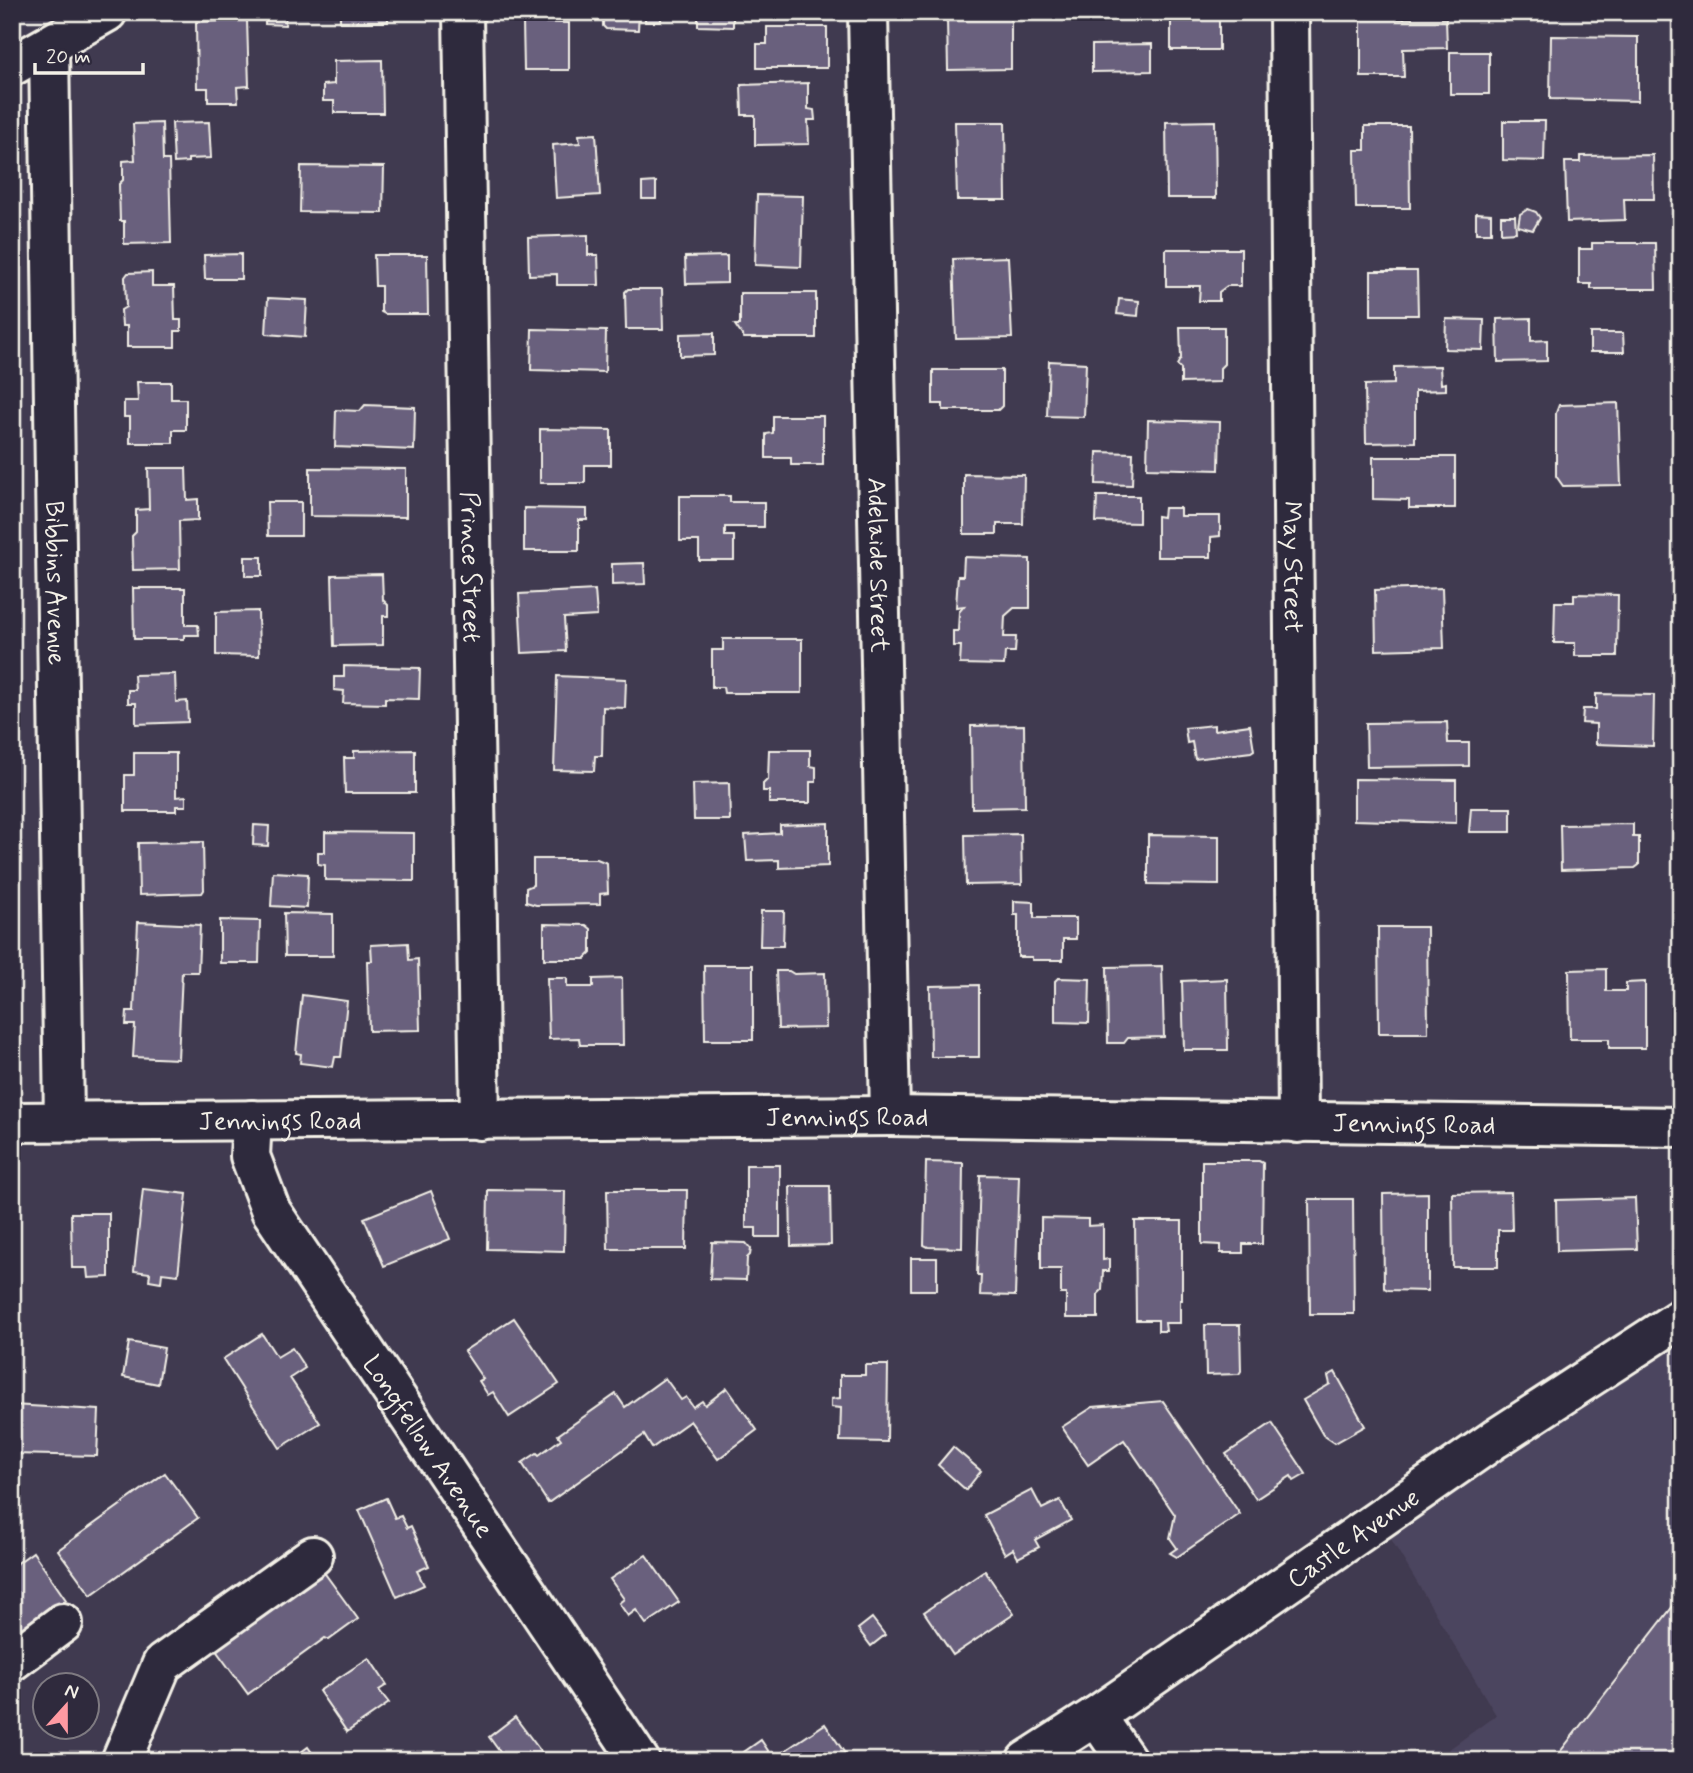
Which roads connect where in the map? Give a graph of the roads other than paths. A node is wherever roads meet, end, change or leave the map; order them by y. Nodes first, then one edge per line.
1 (107, 12) edge
2 (463, 12) edge
3 (868, 12) edge
4 (1289, 12) edge
5 (49, 46) junction
6 (12, 66) edge
7 (890, 1116) junction
8 (252, 1120) junction
9 (480, 1120) junction
10 (64, 1121) junction
11 (12, 1122) edge
12 (1298, 1123) junction
13 (1681, 1127) edge
14 (1681, 1318) edge
15 (313, 1556) dead end
16 (63, 1623) dead end
17 (12, 1661) edge
18 (1096, 1716) junction
19 (121, 1761) edge
20 (639, 1761) edge
21 (1026, 1761) edge
22 (1127, 1761) edge

1 - 5 street
2 - 9 street, Prince Street
3 - 7 street, Adelaide Street
4 - 12 street, May Street
5 - 6 street
5 - 10 street, Bibbins Avenue
7 - 9 street, Jennings Road
7 - 12 street, Jennings Road
8 - 9 street, Jennings Road
8 - 10 street, Jennings Road
8 - 20 street, Longfellow Avenue
10 - 11 street, Jennings Road
12 - 13 street, Jennings Road
14 - 18 street, Castle Avenue
15 - 19 street
16 - 17 street
18 - 21 street, Castle Avenue
18 - 22 street

